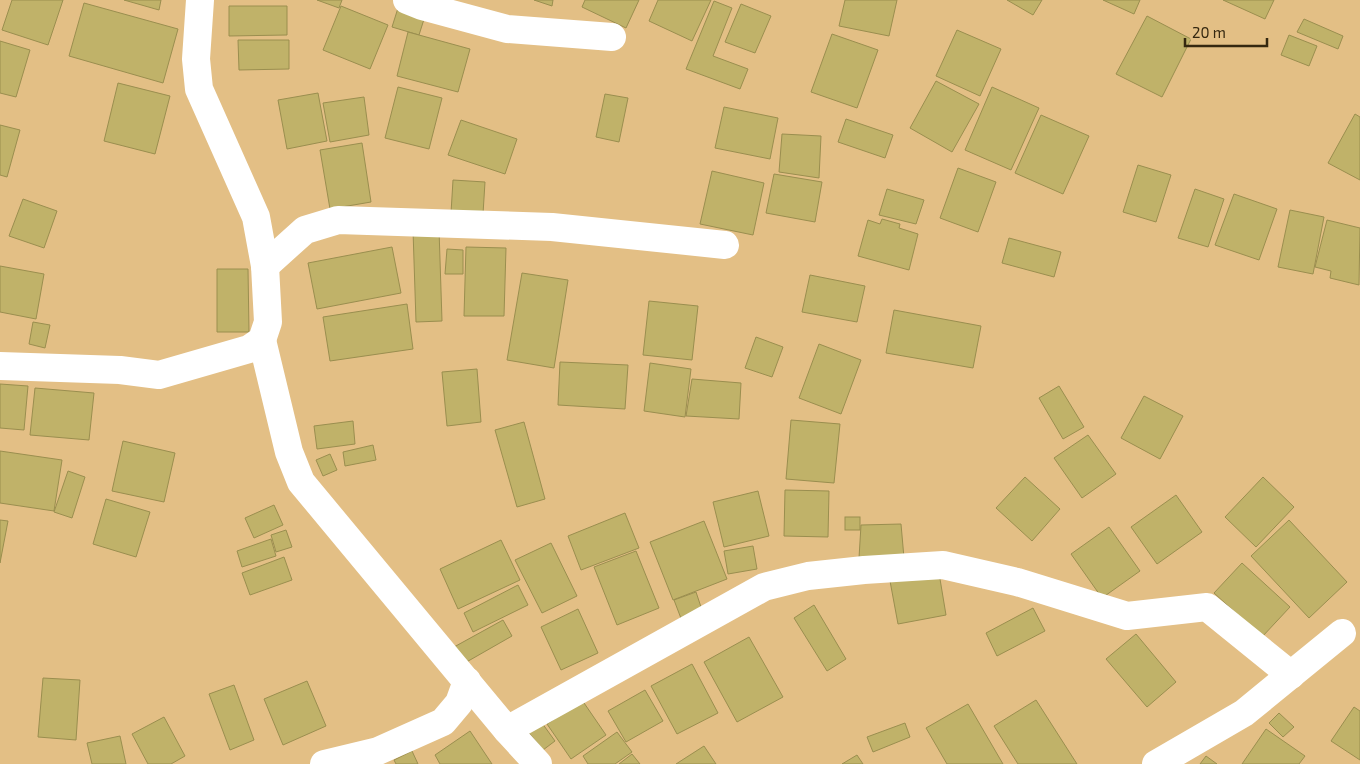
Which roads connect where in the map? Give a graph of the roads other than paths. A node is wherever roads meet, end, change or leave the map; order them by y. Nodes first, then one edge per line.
1 (200, 0) edge
2 (407, 0) edge
3 (612, 37) dead end
4 (725, 245) dead end
5 (265, 266) junction
6 (262, 340) junction
7 (0, 366) edge
8 (1342, 633) dead end
9 (1291, 675) junction
10 (467, 681) junction
11 (507, 730) junction
12 (324, 764) edge
13 (538, 764) edge
14 (1156, 764) edge

1 - 5 street
2 - 3 street
4 - 5 street
5 - 6 street
6 - 7 street
6 - 10 street
8 - 9 street
9 - 11 street
9 - 14 street
10 - 11 street
10 - 12 street
11 - 13 street

